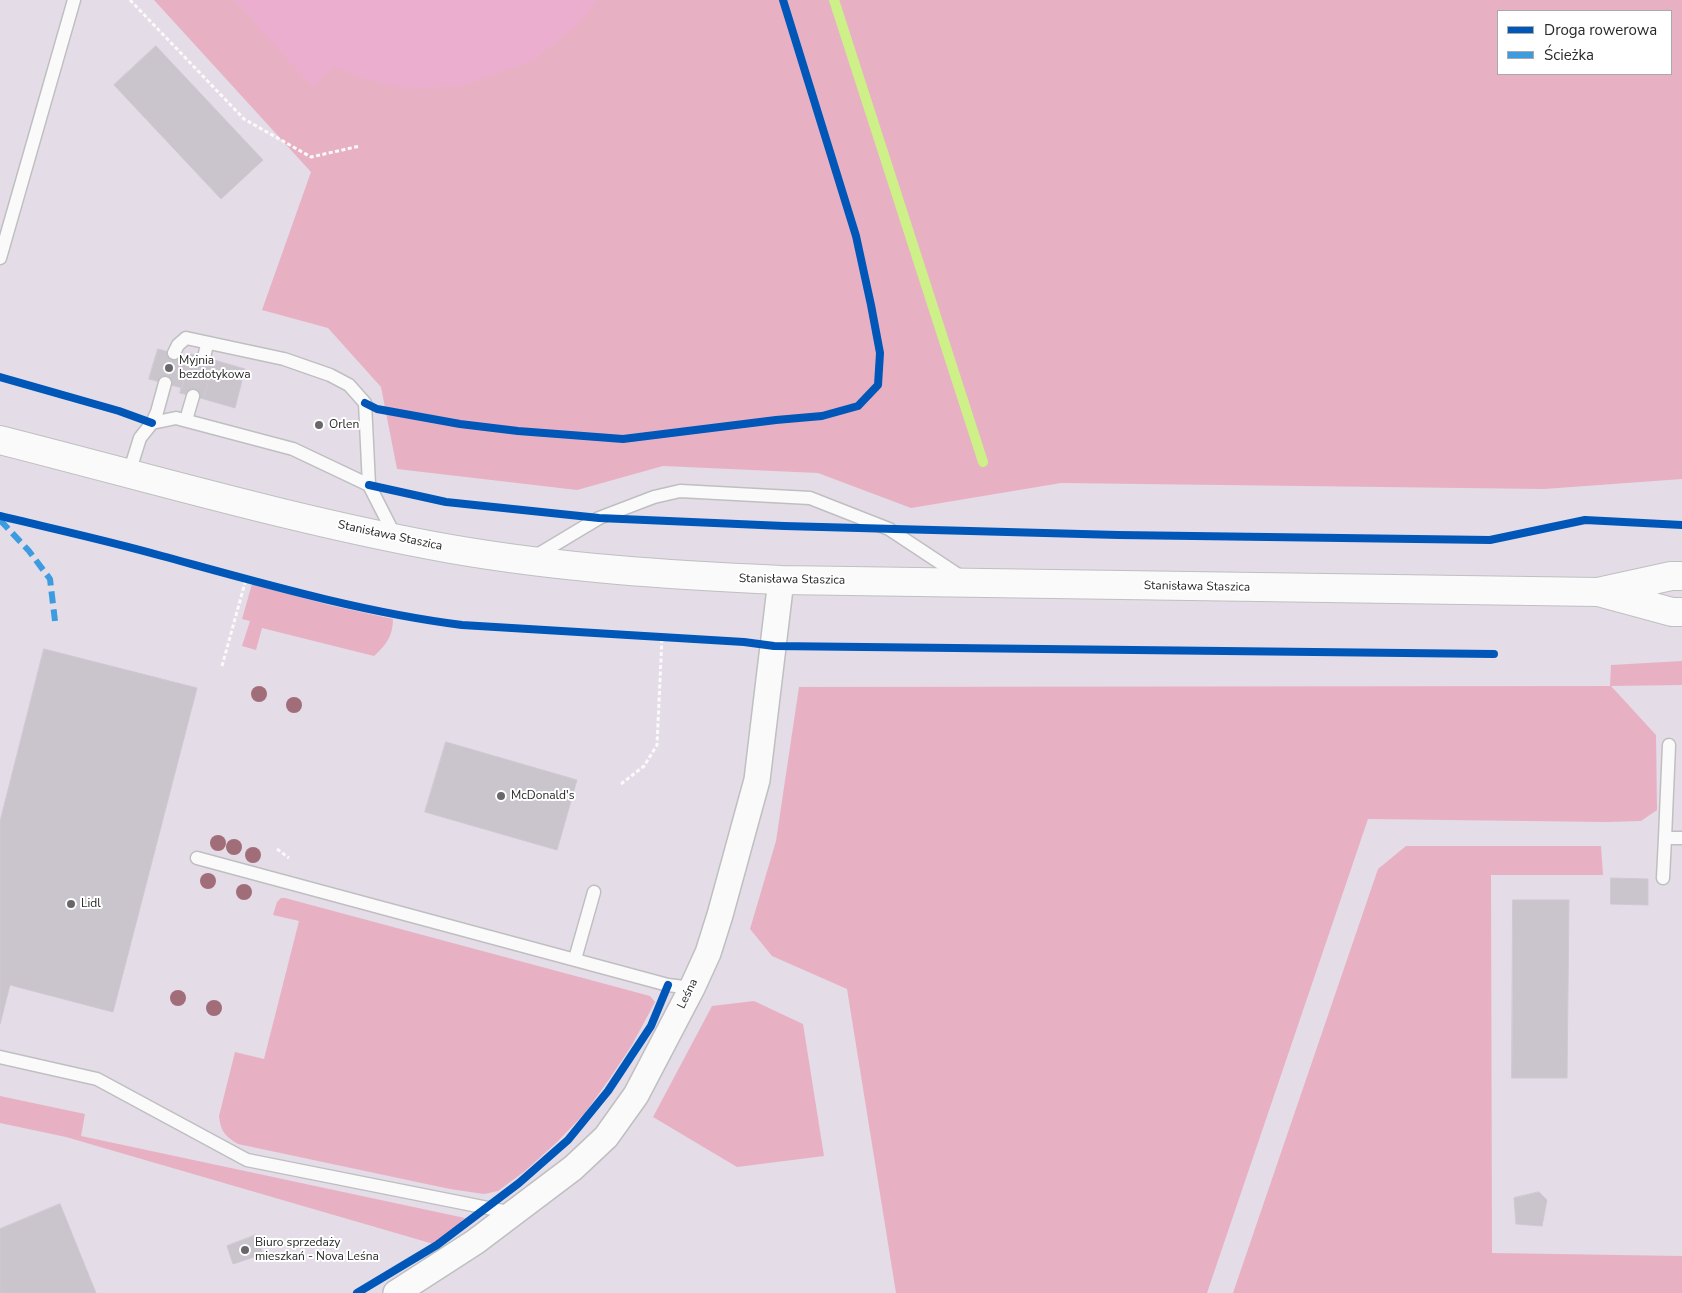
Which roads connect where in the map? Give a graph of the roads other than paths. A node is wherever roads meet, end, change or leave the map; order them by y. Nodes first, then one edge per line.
1 (74, 0) edge
2 (0, 258) edge
3 (207, 344) junction
4 (174, 353) dead end
5 (204, 358) dead end
6 (165, 383) dead end
7 (192, 396) dead end
8 (186, 420) junction
9 (152, 424) junction
10 (0, 440) edge
11 (129, 472) junction
12 (369, 485) junction
13 (396, 538) junction
14 (530, 560) junction
15 (1682, 576) edge
16 (781, 580) junction
17 (972, 583) junction
18 (1598, 592) junction
19 (1682, 612) edge
20 (1669, 745) dead end
21 (1665, 838) junction
22 (1682, 838) edge
23 (197, 858) dead end
24 (1663, 878) dead end
25 (594, 892) dead end
26 (575, 959) junction
27 (692, 988) junction
28 (0, 1057) edge
29 (512, 1214) junction
30 (396, 1293) edge

1 - 2 lane
3 - 4 lane
3 - 5 lane
3 - 12 lane
6 - 9 lane
7 - 8 lane
8 - 9 lane
8 - 12 lane
9 - 11 lane
10 - 11 main road, Stanisława Staszica
11 - 13 main road, Stanisława Staszica
12 - 13 lane
13 - 14 main road, Stanisława Staszica
14 - 16 main road, Stanisława Staszica
14 - 17 lane
15 - 18 main road, Stanisława Staszica
16 - 17 main road, Stanisława Staszica
16 - 27 street, Leśna
17 - 18 main road, Stanisława Staszica
18 - 19 main road, Stanisława Staszica
20 - 21 lane
21 - 22 lane
21 - 24 lane
23 - 26 lane
25 - 26 lane
26 - 27 lane
27 - 29 street, Leśna
28 - 29 lane
29 - 30 street, Leśna

